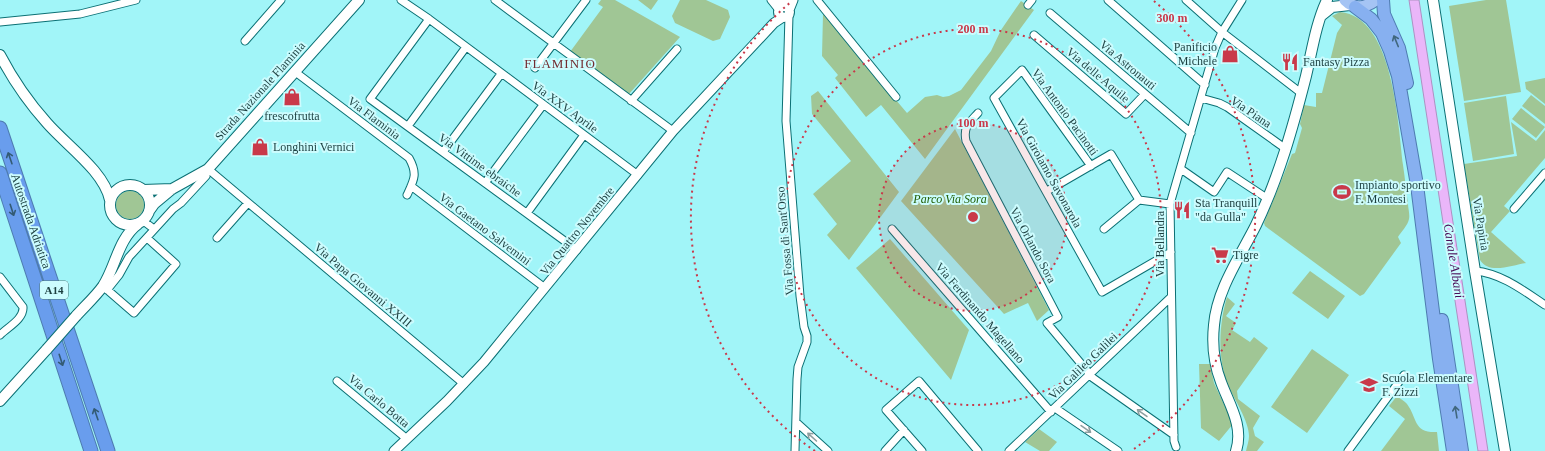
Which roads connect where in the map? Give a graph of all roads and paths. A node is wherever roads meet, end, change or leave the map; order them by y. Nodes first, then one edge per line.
1 (136, 0) edge
2 (281, 0) edge
3 (359, 0) edge
4 (401, 0) edge
5 (495, 0) edge
6 (586, 0) edge
7 (817, 0) edge
8 (1108, 0) edge
9 (1186, 0) edge
10 (1242, 0) edge
11 (1327, 0) edge
12 (1376, 0) edge
13 (1384, 0) edge
14 (1433, 0) edge
15 (1350, 4) edge
16 (783, 8) edge
17 (1050, 13) dead end
18 (1322, 15) junction
19 (429, 19) junction
20 (0, 22) edge
21 (1222, 32) junction
22 (1034, 35) dead end
23 (245, 41) dead end
24 (553, 44) junction
25 (466, 47) junction
26 (677, 49) dead end
27 (0, 54) edge
28 (535, 68) dead end
29 (1022, 70) joint
30 (294, 71) junction
31 (501, 74) junction
32 (1205, 85) junction
33 (1301, 93) junction
34 (1145, 94) junction
35 (896, 97) dead end
36 (1201, 98) junction
37 (630, 101) junction
38 (543, 105) junction
39 (978, 113) dead end
40 (408, 126) junction
41 (0, 128) edge
42 (673, 131) junction
43 (1191, 133) junction
44 (584, 135) junction
45 (1286, 149) junction
46 (443, 152) junction
47 (1091, 166) junction
48 (1181, 169) junction
49 (207, 172) junction
50 (0, 173) edge
51 (1545, 173) edge
52 (98, 174) junction
53 (638, 175) junction
54 (485, 183) junction
55 (122, 186) junction
56 (411, 186) junction
57 (172, 189) junction
58 (143, 190) junction
59 (1047, 191) junction
60 (407, 195) dead end
61 (1268, 199) junction
62 (110, 200) junction
63 (1139, 200) junction
64 (248, 203) junction
65 (1170, 204) junction
66 (1514, 209) dead end
67 (527, 213) junction
68 (113, 217) junction
69 (144, 218) junction
70 (892, 229) dead end
71 (1104, 229) dead end
72 (154, 230) junction
73 (147, 238) junction
74 (217, 238) dead end
75 (119, 250) junction
76 (577, 250) junction
77 (1171, 252) junction
78 (1476, 275) junction
79 (0, 277) edge
80 (105, 288) junction
81 (545, 288) junction
82 (1171, 297) junction
83 (1545, 305) edge
84 (0, 335) edge
85 (1441, 342) junction
86 (1090, 374) junction
87 (1404, 375) dead end
88 (338, 381) dead end
89 (464, 384) junction
90 (0, 401) edge
91 (1053, 410) junction
92 (796, 422) junction
93 (904, 430) junction
94 (1174, 435) junction
95 (408, 439) junction
96 (1176, 450) edge
97 (91, 451) edge
98 (108, 451) edge
99 (394, 451) edge
100 (795, 451) edge
101 (828, 451) edge
102 (885, 451) edge
103 (922, 451) edge
104 (978, 451) edge
105 (1009, 451) edge
106 (1118, 451) edge
107 (1236, 451) edge
108 (1348, 451) edge
109 (1453, 451) edge
110 (1462, 451) edge
111 (1505, 451) edge

1 - 20 street
2 - 23 street
3 - 30 main road, Strada Nazionale Flaminia
4 - 19 street, Via XXV Aprile
5 - 24 street
6 - 24 street
7 - 35 street
8 - 32 street
9 - 21 street
10 - 21 street, Via Bellandra
11 - 18 main road
12 - 15 main road
85 -> 13 highway
14 - 78 main road, Via Papiria
15 - 18 main road
15 - 85 highway
16 - 42 street, Via Quattro Novembre
16 - 92 street, Via Fossa di Sant'Orso
17 - 34 street, Via Astronauti
18 - 33 main road
19 - 25 street, Via XXV Aprile
19 - 40 street, Via Vittime ebraiche
21 - 32 street, Via Bellandra
21 - 33 street
22 - 34 street, Via delle Aquile
24 - 28 street
24 - 37 street
25 - 31 street, Via XXV Aprile
25 - 40 street
26 - 37 street
27 - 52 main road
29 - 47 street, Via Antonio Pacinotti
29 - 59 street, Via Girolamo Savonarola
30 - 49 main road, Strada Nazionale Flaminia
30 - 56 street, Via Flaminia
31 - 38 street, Via XXV Aprile
31 - 46 street
32 - 36 street, Via Bellandra
33 - 45 main road
34 - 43 street, Via Astronauti
36 - 43 street, Via Bellandra
36 - 45 street, Via Piana
37 - 42 street
38 - 44 street, Via XXV Aprile
38 - 54 street
39 - 86 street, Via Orlando Sora
40 - 46 street, Via Vittime ebraiche
98 -> 41 highway, Autostrada Adriatica / A14
42 - 53 street, Via Quattro Novembre
43 - 48 street, Via Bellandra
44 - 53 street, Via XXV Aprile
44 - 67 street
45 - 61 main road
46 - 54 street, Via Vittime ebraiche
47 - 59 street
47 - 63 street
48 - 61 street
48 - 65 street, Via Bellandra
49 - 57 main road, Strada Nazionale Flaminia
49 - 64 street, Via Papa Giovanni XXIII
49 - 72 street, Strada Nazionale Flaminia
50 -> 97 highway, Autostrada Adriatica / A14
51 - 66 street
52 - 55 main road, Strada Nazionale Flaminia
52 - 62 main road, Strada Nazionale Flaminia
53 - 76 street, Via Quattro Novembre
54 - 67 street, Via Vittime ebraiche
55 - 58 main road, Strada Nazionale Flaminia
55 - 62 main road
56 - 60 street, Via Flaminia
56 - 81 street, Via Gaetano Salvemini
57 - 58 main road, Strada Nazionale Flaminia
57 - 69 main road, Strada Nazionale Flaminia
58 - 69 main road
59 - 77 street, Via Girolamo Savonarola
61 - 107 main road
62 - 68 main road, Strada Nazionale Flaminia
63 - 65 street
63 - 71 street
64 - 74 street
64 - 89 street, Via Papa Giovanni XXIII
65 - 77 street, Via Bellandra
67 - 76 street, Via Vittime ebraiche
68 - 69 main road
68 - 75 main road, Strada Nazionale Flaminia
69 - 72 street
69 - 75 main road, Strada Nazionale Flaminia
70 - 91 street, Via Ferdinando Magellano
72 - 73 street, Strada Nazionale Flaminia
73 - 80 street, Strada Nazionale Flaminia
73 - 80 street
75 - 80 main road, Strada Nazionale Flaminia
76 - 81 street, Via Quattro Novembre
77 - 82 street, Via Bellandra
78 - 83 street
78 - 111 main road, Via Papiria
79 - 84 street
80 - 90 main road, Strada Nazionale Flaminia, bridge
81 - 89 street, Via Quattro Novembre
82 - 86 street, Via Galileo Galilei
82 - 94 street, Via Bellandra
85 - 109 highway
110 -> 85 highway
86 - 91 street, Via Galileo Galilei
94 -> 86 street
87 - 108 street
88 - 95 street, Via Carlo Botta
89 - 95 street, Via Quattro Novembre
91 - 105 street, Via Galileo Galilei
91 -> 106 street, Via Ferdinando Magellano
92 - 100 street, Via Fossa di Sant'Orso
101 -> 92 street
93 - 102 street
93 - 103 street
93 - 104 street
94 - 96 street, Via Bellandra
95 - 99 street, Via Quattro Novembre

